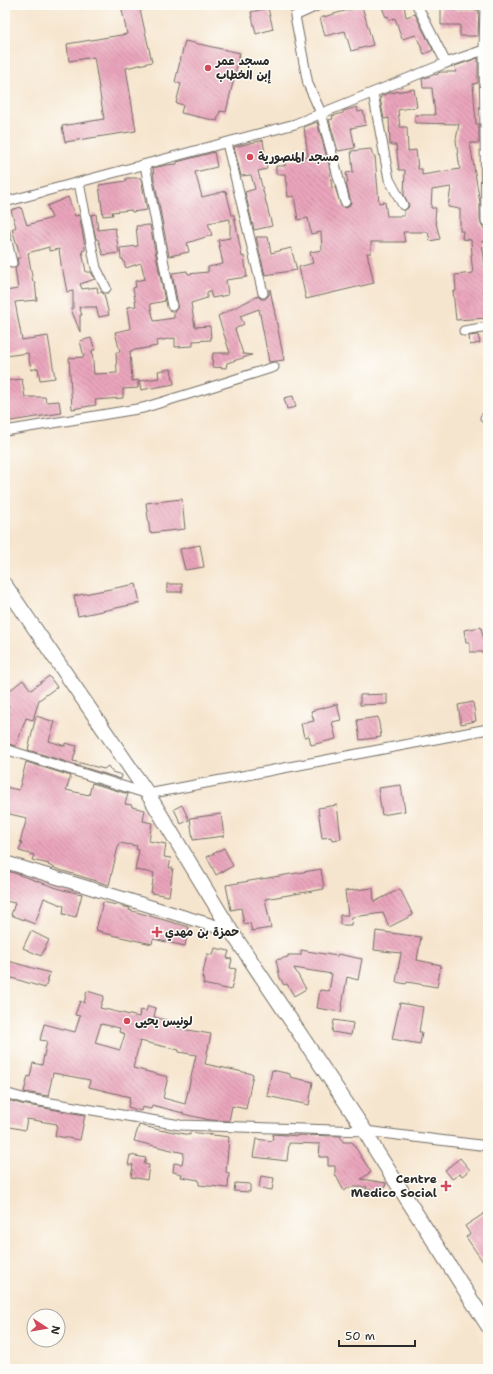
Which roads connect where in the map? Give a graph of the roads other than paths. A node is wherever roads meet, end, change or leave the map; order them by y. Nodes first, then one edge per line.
1 (318, 5) edge
2 (417, 5) edge
3 (485, 5) edge
4 (486, 50) edge
5 (446, 63) junction
6 (373, 92) junction
7 (321, 113) junction
8 (227, 143) junction
9 (145, 165) junction
10 (79, 183) junction
11 (5, 202) edge
12 (345, 202) dead end
13 (403, 205) dead end
14 (486, 221) dead end
15 (5, 233) edge
16 (12, 263) dead end
17 (106, 288) dead end
18 (263, 293) dead end
19 (172, 306) dead end
20 (488, 327) edge
21 (464, 331) dead end
22 (274, 366) dead end
23 (5, 431) edge
24 (5, 585) edge
25 (488, 729) edge
26 (5, 748) edge
27 (148, 794) junction
28 (5, 862) edge
29 (231, 931) junction
30 (5, 1093) edge
31 (365, 1131) junction
32 (488, 1146) edge
33 (488, 1326) edge

1 - 7 street
2 - 5 street
3 - 4 street
4 - 5 street
4 - 14 street
5 - 6 street
6 - 7 street
6 - 13 street
7 - 8 street
7 - 12 street
8 - 9 street
8 - 18 street
9 - 10 street
9 - 19 street
10 - 11 street
10 - 17 street
15 - 16 street
20 - 21 street
22 - 23 street
24 - 27 main road
25 - 27 street
26 - 27 street
27 - 29 main road
28 - 29 street
29 - 31 main road
30 - 31 street
31 - 32 street
31 - 33 main road

